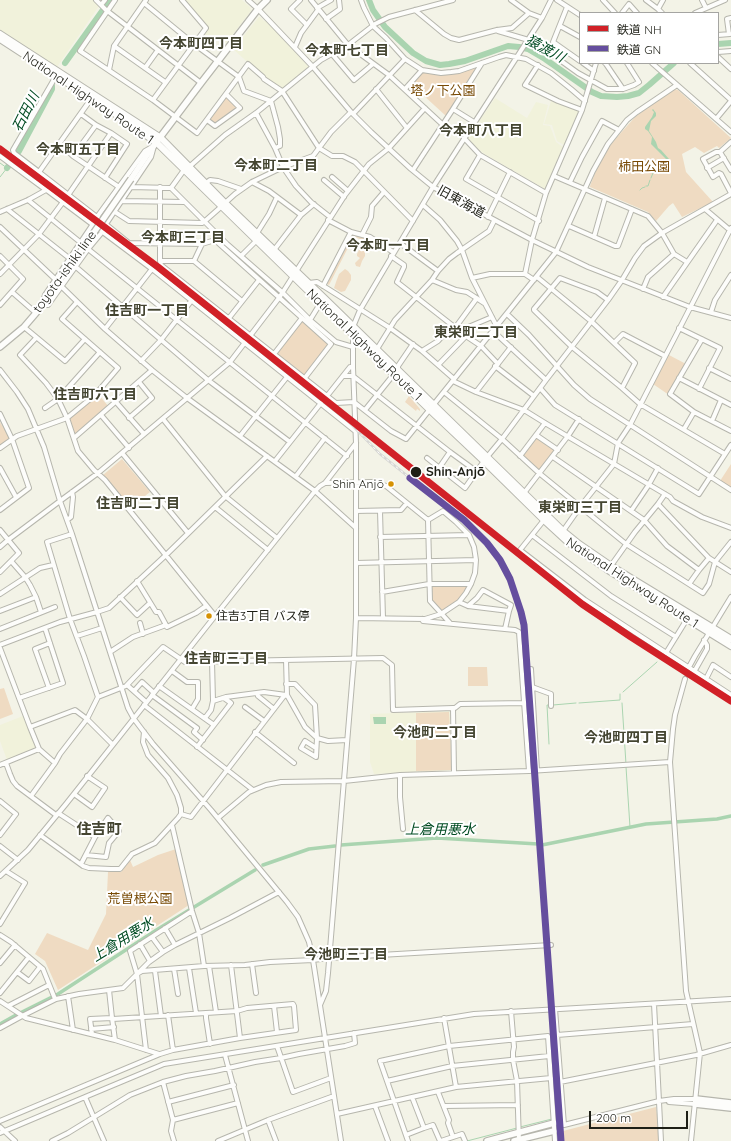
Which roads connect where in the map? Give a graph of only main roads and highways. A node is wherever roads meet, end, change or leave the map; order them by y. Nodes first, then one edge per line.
1 (267, 0) edge
2 (0, 34) edge
3 (0, 40) edge
4 (157, 142) junction
5 (186, 168) junction
6 (224, 204) junction
7 (294, 274) junction
8 (0, 347) edge
9 (396, 372) junction
10 (485, 459) junction
11 (609, 568) junction
12 (710, 630) junction
13 (731, 640) edge
14 (731, 646) edge
15 (731, 1102) edge
16 (731, 1108) edge
17 (554, 1123) road end
18 (554, 1131) road end
19 (517, 1140) edge
20 (487, 1141) edge

1 - 4 main road, toyota-ishiki line
2 - 4 highway, National Highway Route 1
3 - 4 highway, National Highway Route 1
4 - 5 highway, National Highway Route 1
4 - 8 main road, toyota-ishiki line, bridge
5 - 6 highway, National Highway Route 1
5 - 6 highway, National Highway Route 1
6 - 7 highway, National Highway Route 1
6 - 7 highway, National Highway Route 1
7 - 9 highway, National Highway Route 1
7 - 9 highway, National Highway Route 1
9 - 10 highway, National Highway Route 1
10 - 11 highway, National Highway Route 1
10 - 11 highway, National Highway Route 1
11 - 12 highway, National Highway Route 1
11 - 12 highway, National Highway Route 1
12 - 13 highway, National Highway Route 1
12 - 14 highway, National Highway Route 1
15 - 16 main road
17 - 20 main road
18 - 19 main road

